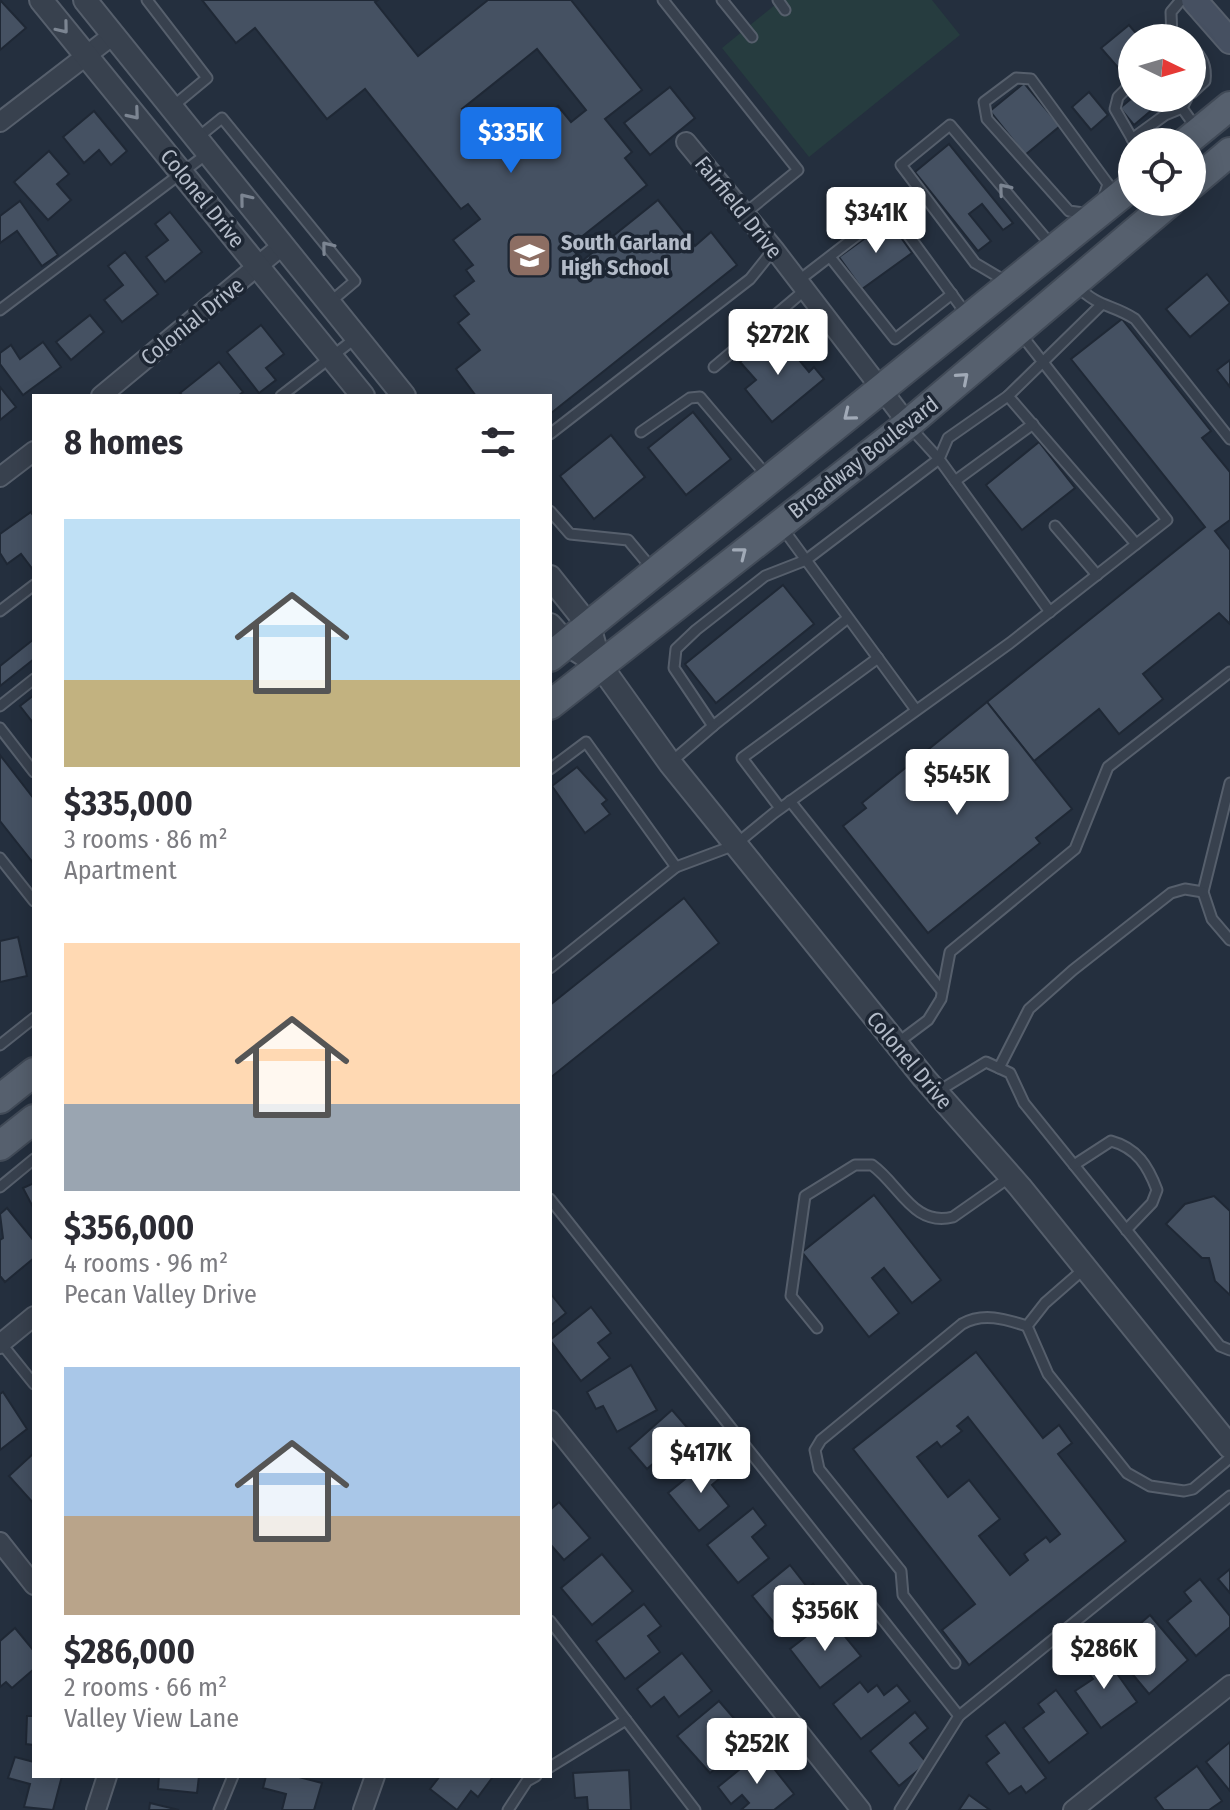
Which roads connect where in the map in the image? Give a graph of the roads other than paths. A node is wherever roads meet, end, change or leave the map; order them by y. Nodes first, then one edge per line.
1 (41, 0) edge
2 (85, 0) edge
3 (147, 0) edge
4 (663, 0) edge
5 (722, 0) edge
6 (778, 0) edge
7 (1181, 0) edge
8 (1194, 0) edge
9 (785, 10) dead end
10 (1172, 24) edge
11 (113, 35) junction
12 (752, 37) dead end
13 (1230, 41) edge
14 (85, 55) junction
15 (1118, 97) edge
16 (1230, 106) edge
17 (171, 108) junction
18 (1172, 112) edge
19 (0, 122) edge
20 (1126, 128) edge
21 (1149, 128) edge
22 (1202, 128) edge
23 (686, 142) dead end
24 (202, 146) junction
25 (1230, 152) edge
26 (1206, 172) edge
27 (183, 173) junction
28 (1118, 198) edge
29 (743, 215) junction
30 (1098, 215) junction
31 (1153, 216) edge
32 (1120, 244) junction
33 (283, 245) junction
34 (1055, 248) junction
35 (774, 249) junction
36 (830, 257) junction
37 (259, 266) junction
38 (1074, 283) junction
39 (1011, 284) junction
40 (802, 286) junction
41 (952, 294) junction
42 (329, 303) junction
43 (1101, 305) junction
44 (0, 310) edge
45 (970, 317) junction
46 (913, 325) junction
47 (1018, 331) junction
48 (357, 337) junction
49 (931, 349) junction
50 (332, 357) junction
51 (1040, 362) junction
52 (714, 367) dead end
53 (880, 390) junction
54 (103, 394) edge
55 (284, 394) edge
56 (361, 394) edge
57 (402, 394) edge
58 (1008, 396) junction
59 (908, 424) junction
60 (1033, 424) junction
61 (552, 432) edge
62 (641, 432) dead end
63 (1230, 439) edge
64 (32, 453) edge
65 (939, 459) junction
66 (0, 477) edge
67 (955, 481) junction
68 (763, 485) junction
69 (552, 513) edge
70 (779, 524) junction
71 (1055, 526) dead end
72 (1136, 544) junction
73 (806, 560) junction
74 (655, 573) junction
75 (1097, 575) junction
76 (552, 580) edge
77 (716, 586) junction
78 (32, 587) edge
79 (729, 604) junction
80 (0, 611) edge
81 (1050, 612) junction
82 (682, 613) junction
83 (848, 618) junction
84 (589, 626) junction
85 (696, 630) junction
86 (556, 642) edge
87 (878, 658) junction
88 (600, 665) junction
89 (1230, 672) edge
90 (32, 681) edge
91 (552, 703) edge
92 (0, 706) edge
93 (916, 710) junction
94 (713, 726) junction
95 (0, 728) edge
96 (670, 763) junction
97 (552, 768) edge
98 (32, 769) edge
99 (1230, 783) edge
100 (790, 801) junction
101 (780, 808) junction
102 (735, 845) junction
103 (0, 858) edge
104 (676, 867) junction
105 (1203, 892) junction
106 (32, 898) edge
107 (1230, 940) edge
108 (552, 966) edge
109 (942, 991) junction
110 (32, 1020) edge
111 (896, 1044) junction
112 (0, 1045) edge
113 (999, 1068) junction
114 (32, 1074) edge
115 (936, 1092) junction
116 (0, 1099) edge
117 (32, 1121) edge
118 (0, 1146) edge
119 (32, 1161) edge
120 (1074, 1165) junction
121 (1010, 1177) junction
122 (0, 1187) edge
123 (552, 1202) edge
124 (1126, 1230) junction
125 (1085, 1268) junction
126 (32, 1318) edge
127 (1027, 1326) junction
128 (817, 1328) dead end
129 (0, 1344) edge
130 (1230, 1350) edge
131 (32, 1382) edge
132 (552, 1423) edge
133 (1230, 1447) edge
134 (1230, 1458) edge
135 (1230, 1496) edge
136 (0, 1542) edge
137 (32, 1582) edge
138 (552, 1624) edge
139 (955, 1663) dead end
140 (1230, 1685) edge
141 (959, 1716) junction
142 (626, 1720) junction
143 (552, 1766) edge
144 (106, 1778) edge
145 (232, 1778) edge
146 (374, 1778) edge
147 (532, 1778) edge
148 (96, 1810) edge
149 (219, 1810) edge
150 (363, 1810) edge
151 (508, 1810) edge
152 (695, 1810) edge
153 (861, 1810) edge
154 (900, 1810) edge
155 (1073, 1810) edge

1 -> 14 street, Colonel Drive
2 - 11 street, Colonel Drive
3 - 17 lane
4 - 29 lane
5 - 12 lane
6 - 9 lane
7 - 10 lane
8 - 13 main road
11 - 14 street
11 - 17 street, Colonel Drive
14 - 19 street
14 -> 27 street, Colonel Drive
15 - 20 lane
16 - 22 main road
17 - 24 street, Colonel Drive
18 - 21 lane
23 - 29 street, Fairfield Drive
24 - 27 lane
33 -> 24 street, Colonel Drive
42 -> 24 lane
25 - 26 main road
27 - 37 street, Colonel Drive
27 - 44 lane
28 - 30 main road, Broadway Boulevard
29 - 35 street, Fairfield Drive
30 - 30 lane
30 - 32 main road
30 - 34 main road, Broadway Boulevard
31 - 32 main road, Broadway Boulevard
32 - 38 main road, Broadway Boulevard
33 - 37 street, Colonial Drive
33 - 42 street, Colonel Drive
34 - 39 main road, Broadway Boulevard
34 -> 39 lane
35 - 40 street, Fairfield Drive
35 - 61 lane
36 - 40 lane
36 - 41 lane
36 - 46 lane
37 - 50 street, Colonel Drive
37 - 54 street, Colonial Drive
38 - 43 lane
38 - 47 main road, Broadway Boulevard
39 - 45 main road, Broadway Boulevard
40 - 52 lane
40 - 53 street, Fairfield Drive
41 - 45 lane
41 - 46 lane
42 - 48 street, Colonel Drive
43 - 51 lane
43 - 63 lane
45 - 49 main road, Broadway Boulevard
46 - 49 lane
47 - 51 lane
59 -> 47 main road, Broadway Boulevard
48 - 50 lane
48 - 57 street, Colonel Drive
49 - 53 main road, Broadway Boulevard
50 - 55 lane
50 - 56 street, Colonel Drive
51 - 58 lane
51 - 72 lane
53 - 59 street, Fairfield Drive
53 -> 68 main road, Broadway Boulevard
58 - 60 lane
58 - 65 lane
59 - 65 lane
59 - 70 main road, Broadway Boulevard
60 - 67 lane
60 - 72 lane
62 - 68 lane
64 - 66 street
65 - 67 lane
65 - 73 lane
67 - 81 lane
68 - 70 main road
68 - 74 main road, Broadway Boulevard
69 - 74 lane
70 - 73 lane
77 -> 70 main road, Broadway Boulevard
71 - 75 lane
72 - 75 lane
73 - 79 lane
73 - 83 lane
74 - 84 main road, Broadway Boulevard
75 - 81 lane
76 - 84 street, Colonel Drive
77 - 79 lane
77 - 82 main road, Broadway Boulevard
78 - 80 lane
79 - 85 lane
81 - 93 lane
82 - 85 lane
82 - 88 main road, Broadway Boulevard
83 - 87 lane
83 - 94 lane
84 - 86 main road, Broadway Boulevard
84 - 88 street, Colonel Drive
85 - 94 lane
86 - 88 street, Colonel Drive
87 - 93 lane
87 - 101 lane
88 - 91 main road, Broadway Boulevard
88 - 96 street, Colonel Drive
89 - 109 lane
90 - 92 lane
93 - 100 lane
94 - 96 lane
95 - 98 lane
96 - 102 street, Colonel Drive
97 - 104 lane
99 - 105 lane
100 - 101 lane
100 - 109 lane
101 - 102 lane
102 - 104 lane
102 - 111 street, Colonel Drive
103 - 106 lane
104 - 108 lane
105 - 107 lane
105 - 113 lane
109 - 111 lane
110 - 112 lane
111 - 115 street, Colonel Drive
113 - 115 lane
113 - 120 lane
114 - 116 main road
115 - 121 street, Colonel Drive
117 - 118 main road
119 - 122 lane
120 - 124 lane
120 - 124 lane
121 - 125 street, Colonel Drive
121 - 128 lane
123 - 141 lane
124 - 130 lane
125 - 127 lane
125 - 133 street, Colonel Drive
126 - 129 street
127 - 134 lane
127 - 139 lane
129 - 131 lane
132 - 153 street
135 - 141 lane
136 - 137 street
138 - 142 lane
140 - 155 street
141 - 154 lane
142 - 143 lane
142 - 152 lane
144 - 148 street
145 - 149 lane
146 - 150 street
147 - 151 lane

